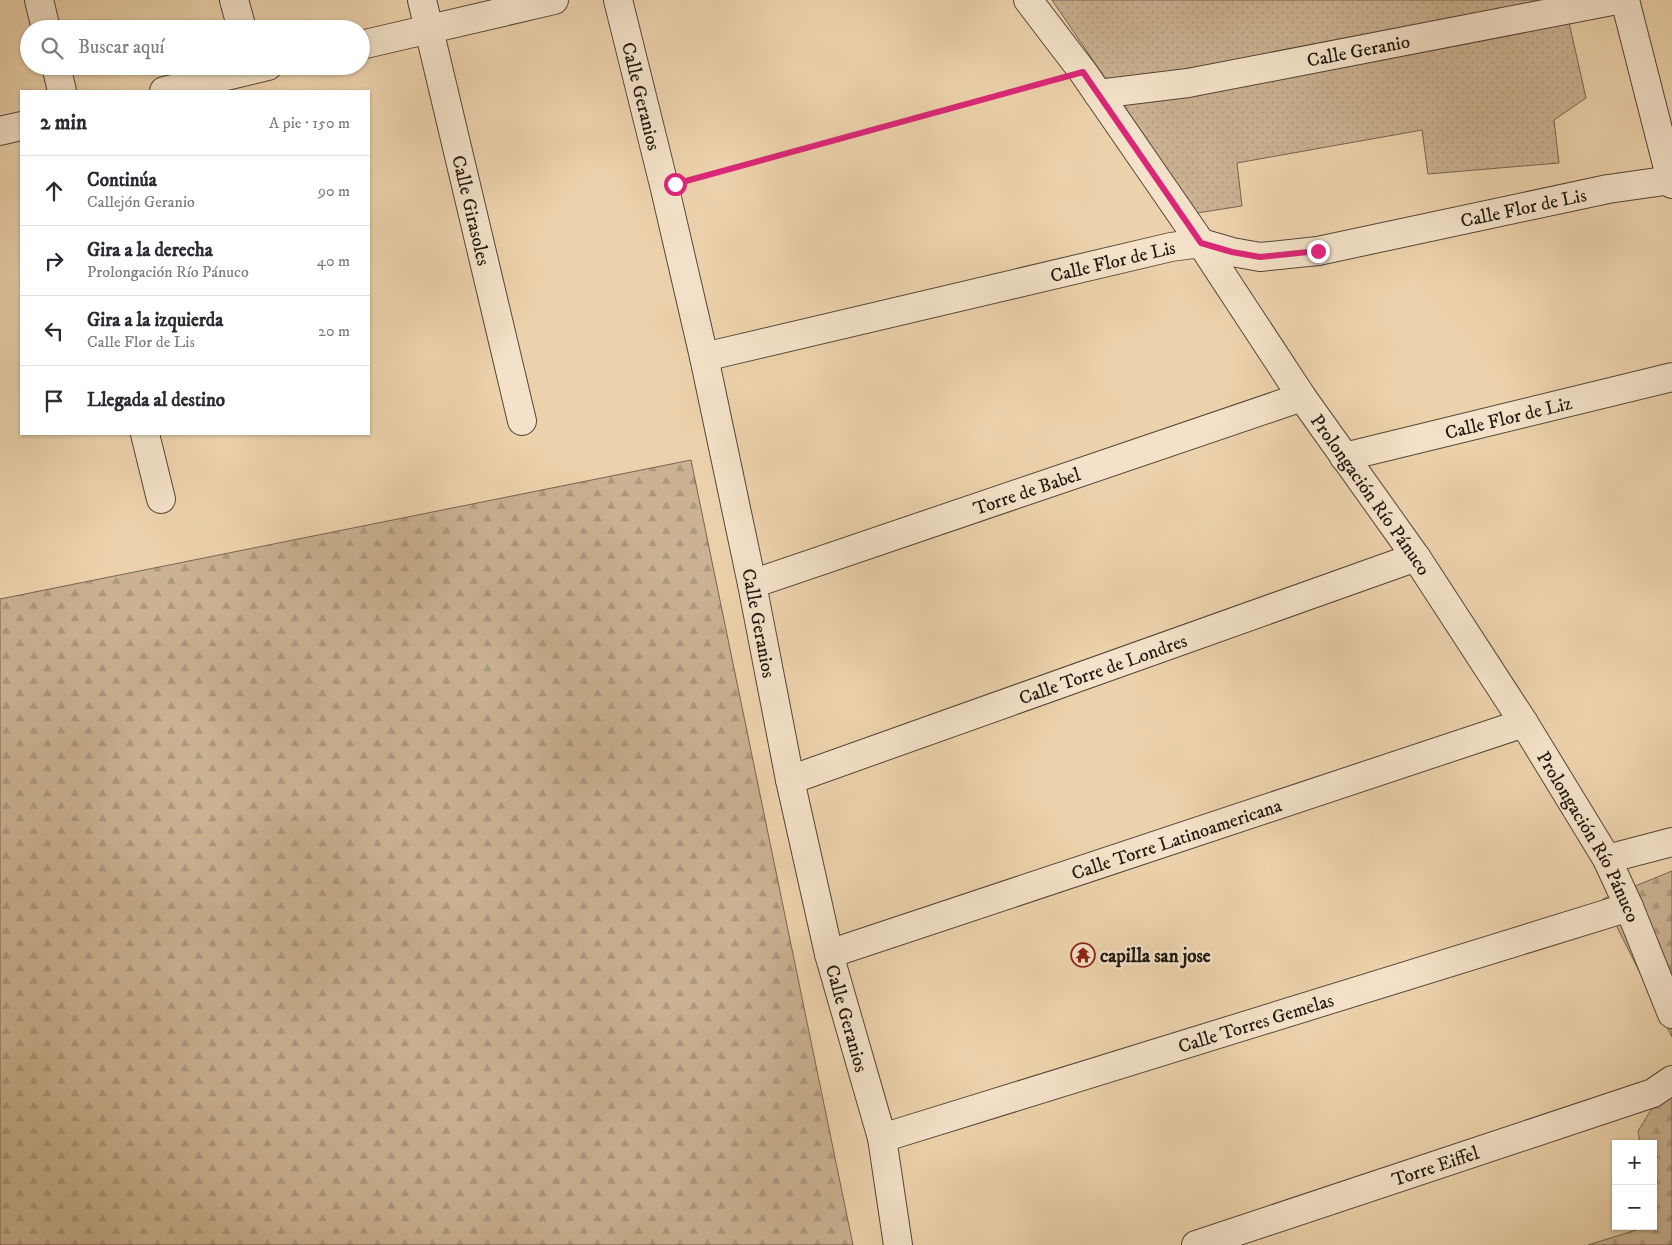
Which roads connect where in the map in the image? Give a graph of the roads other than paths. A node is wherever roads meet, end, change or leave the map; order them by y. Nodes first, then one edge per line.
1 (39, 0) edge
2 (234, 0) edge
3 (422, 0) edge
4 (554, 0) edge
5 (618, 0) edge
6 (1028, 0) edge
7 (1617, 0) edge
8 (1625, 0) edge
9 (44, 20) edge
10 (240, 20) edge
11 (428, 30) junction
12 (370, 43) edge
13 (58, 75) edge
14 (247, 75) edge
15 (1090, 84) junction
16 (62, 90) edge
17 (169, 90) edge
18 (20, 126) edge
19 (0, 131) edge
20 (1671, 182) edge
21 (1201, 243) junction
22 (704, 358) junction
23 (1672, 377) edge
24 (1302, 397) junction
25 (522, 421) dead end
26 (145, 435) edge
27 (1344, 456) junction
28 (161, 499) dead end
29 (1416, 557) junction
30 (752, 584) junction
31 (1524, 723) junction
32 (790, 780) junction
33 (1672, 842) edge
34 (1607, 859) junction
35 (1629, 907) junction
36 (829, 954) junction
37 (1672, 1014) edge
38 (1672, 1080) edge
39 (882, 1138) junction
40 (898, 1245) edge
41 (1196, 1245) edge

1 - 9 street
2 - 10 street
3 - 11 street, Calle Girasoles
4 - 11 street
5 - 22 street, Calle Geranios
6 - 15 street, Prolongación Río Pánuco
7 - 15 street, Calle Geranio
8 - 20 street
11 - 12 street
11 - 25 street, Calle Girasoles
13 - 16 street
14 - 17 street
15 - 21 street, Prolongación Río Pánuco
18 - 19 street
20 - 21 street, Calle Flor de Lis
21 - 22 street, Calle Flor de Lis
21 - 24 street, Prolongación Río Pánuco
22 - 30 street, Calle Geranios
23 - 27 street, Calle Flor de Liz
24 - 27 street, Prolongación Río Pánuco
24 - 30 street, Torre de Babel
26 - 28 street
27 - 29 street, Prolongación Río Pánuco
29 - 31 street, Prolongación Río Pánuco
29 - 32 street, Calle Torre de Londres
30 - 32 street, Calle Geranios
31 - 34 street, Prolongación Río Pánuco
31 - 36 street, Calle Torre Latinoamericana
32 - 36 street, Calle Geranios
33 - 34 street
34 - 35 street, Prolongación Río Pánuco
35 - 37 street, Prolongación Río Pánuco
35 - 39 street, Calle Torres Gemelas
36 - 39 street, Calle Geranios
38 - 41 street, Torre Eiffel
39 - 40 street, Calle Geranios

